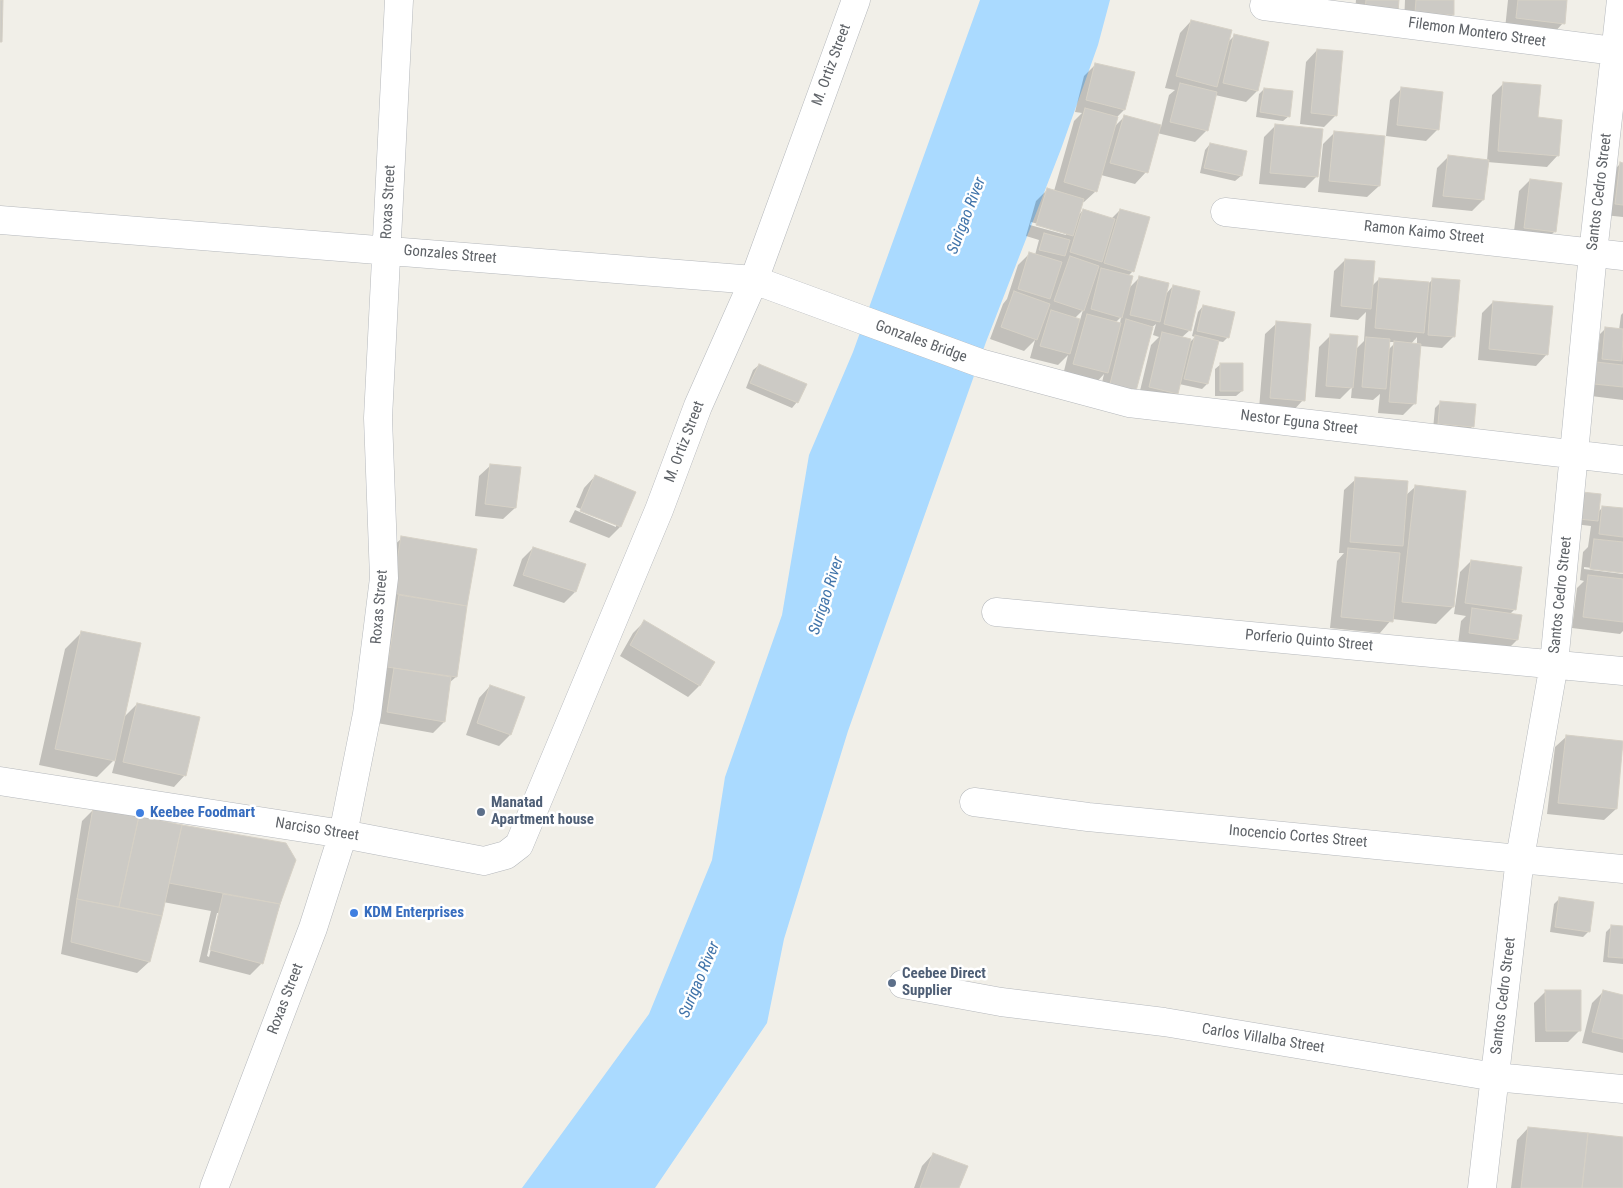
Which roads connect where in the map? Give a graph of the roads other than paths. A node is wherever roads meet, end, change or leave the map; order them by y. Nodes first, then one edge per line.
1 (399, 0) edge
2 (856, 0) edge
3 (1620, 0) edge
4 (1264, 6) dead end
5 (1620, 52) edge
6 (1225, 212) dead end
7 (0, 220) edge
8 (386, 250) junction
9 (1593, 253) junction
10 (1623, 256) edge
11 (754, 280) junction
12 (863, 321) joint
13 (980, 363) joint
14 (1574, 455) junction
15 (1623, 460) edge
16 (996, 612) dead end
17 (1554, 664) junction
18 (1623, 671) edge
19 (0, 781) edge
20 (974, 802) dead end
21 (343, 834) junction
22 (1520, 858) junction
23 (484, 861) joint
24 (1623, 869) edge
25 (903, 984) dead end
26 (1495, 1077) junction
27 (1623, 1090) edge
28 (214, 1188) edge
29 (1482, 1188) edge

1 - 8 street, Roxas Street
2 - 11 street, M. Ortiz Street
3 - 5 street, Santos Cedro Street
4 - 5 street, Filemon Montero Street
5 - 9 street, Santos Cedro Street
6 - 9 street, Ramon Kaimo Street
7 - 8 street, Gonzales Street
8 - 11 street, Gonzales Street
8 - 21 street, Roxas Street
9 - 10 street, Ramon Kaimo Street
9 - 14 street, Santos Cedro Street
11 - 12 street, Gonzales Street
11 - 23 street, M. Ortiz Street
12 - 13 street, Gonzales Bridge
13 - 14 street, Nestor Eguna Street
14 - 15 street, Nestor Eguna Street
14 - 17 street, Santos Cedro Street
16 - 17 street, Porferio Quinto Street
17 - 18 street, Porferio Quinto Street
17 - 22 street, Santos Cedro Street
19 - 21 street, Narciso Street
20 - 22 street, Inocencio Cortes Street
21 - 23 street, Narciso Street
21 - 28 street, Roxas Street
22 - 24 street, Inocencio Cortes Street
22 - 26 street, Santos Cedro Street
25 - 26 street, Carlos Villalba Street
26 - 27 street, Carlos Villalba Street
26 - 29 street, Santos Cedro Street

